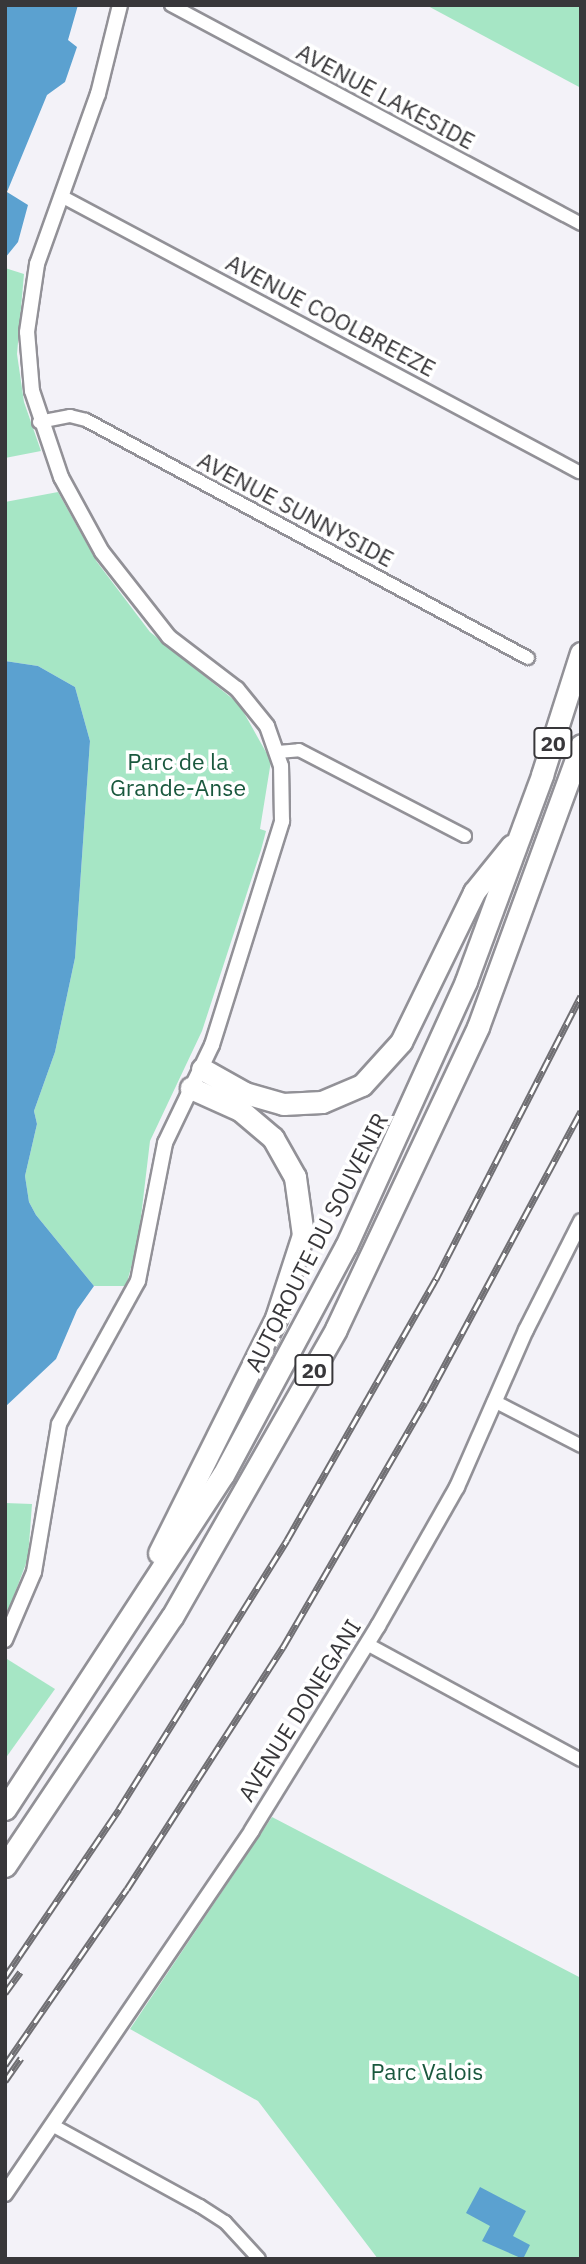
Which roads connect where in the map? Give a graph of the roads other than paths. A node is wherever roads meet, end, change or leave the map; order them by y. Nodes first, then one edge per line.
1 (120, 5) edge
2 (171, 5) edge
3 (63, 197) junction
4 (581, 224) edge
5 (39, 422) junction
6 (579, 472) edge
7 (581, 653) edge
8 (528, 658) dead end
9 (581, 745) edge
10 (278, 752) junction
11 (522, 832) junction
12 (465, 836) dead end
13 (202, 1069) junction
14 (191, 1088) junction
15 (581, 1222) edge
16 (576, 1245) edge
17 (494, 1401) junction
18 (581, 1446) edge
19 (5, 1640) edge
20 (367, 1644) junction
21 (88, 1688) junction
22 (581, 1760) edge
23 (5, 1809) edge
24 (5, 1866) edge
25 (52, 2125) junction
26 (5, 2194) edge
27 (258, 2259) edge

1 - 3 street
2 - 4 street, AVENUE LAKESIDE
3 - 5 street
3 - 6 street, AVENUE COOLBREEZE
5 - 8 street, AVENUE SUNNYSIDE
5 - 10 street
7 - 11 highway, AUTOROUTE DU SOUVENIR / 20
9 - 24 highway, 20
10 - 12 street
10 - 13 street
11 - 13 highway
11 - 21 highway, AUTOROUTE DU SOUVENIR / 20
13 - 14 street
14 - 19 street
14 - 21 highway
15 - 16 street, AVENUE DONEGANI
16 - 17 street, AVENUE DONEGANI
17 - 18 street
17 - 20 street, AVENUE DONEGANI
20 - 22 street
20 - 25 street, AVENUE DONEGANI
21 - 23 highway, AUTOROUTE DU SOUVENIR / 20
25 - 26 street, AVENUE DONEGANI
25 - 27 street

